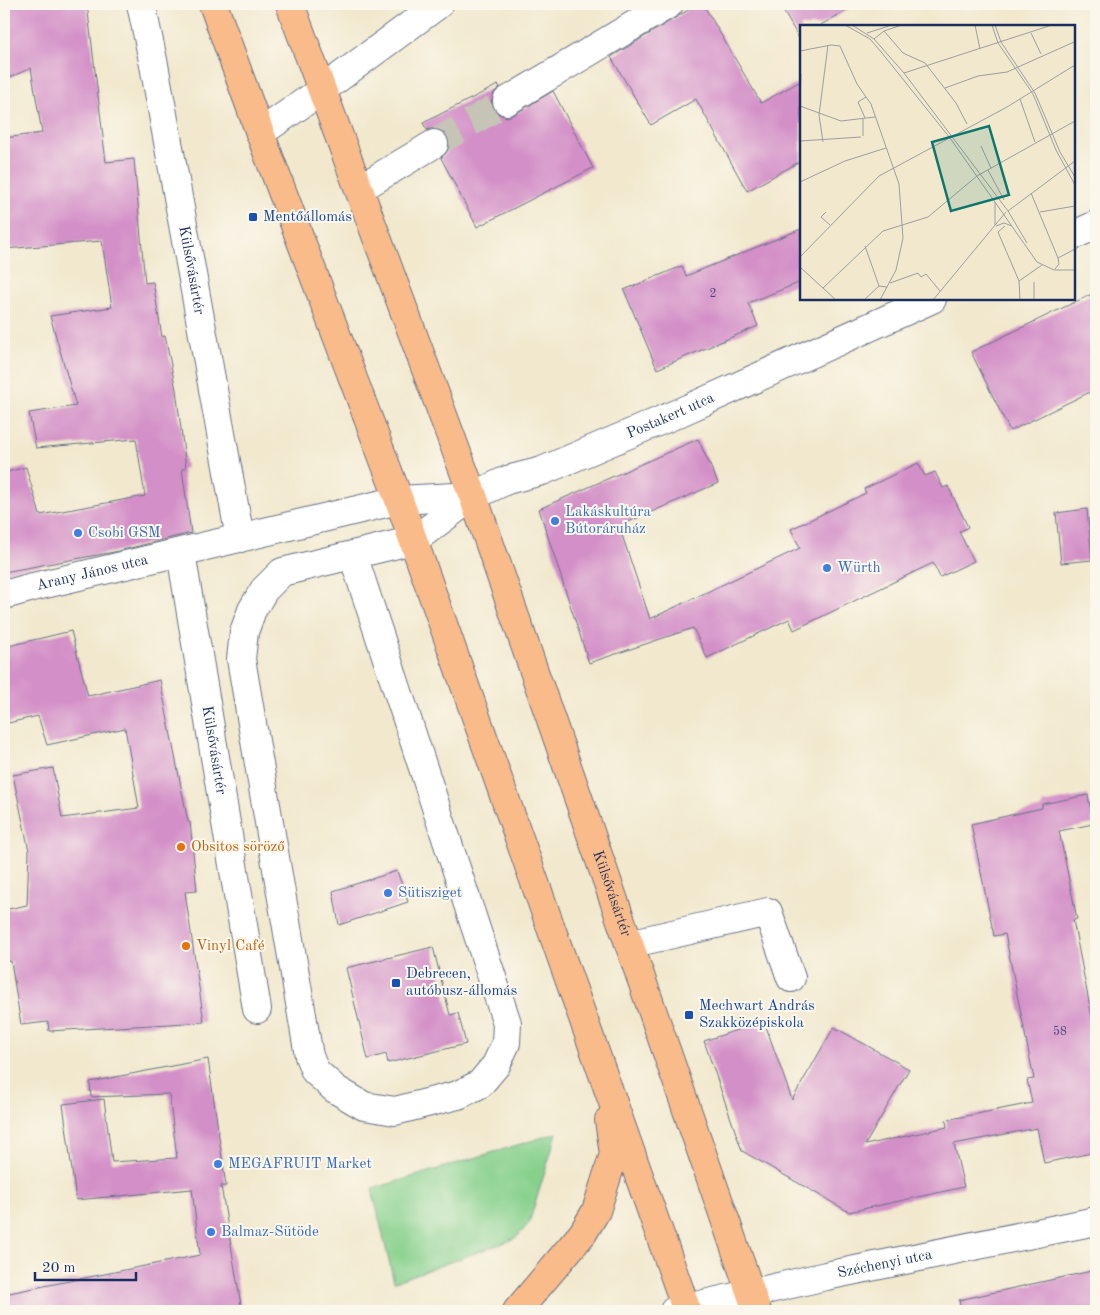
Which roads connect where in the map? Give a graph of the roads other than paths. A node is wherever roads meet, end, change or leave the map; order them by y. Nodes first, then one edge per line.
1 (141, 4) edge
2 (213, 4) edge
3 (290, 4) edge
4 (439, 4) edge
5 (669, 4) edge
6 (322, 90) junction
7 (507, 101) tunnel mouth
8 (260, 134) junction
9 (434, 144) tunnel mouth
10 (359, 189) junction
11 (1096, 225) edge
12 (1075, 235) edge
13 (930, 300) edge
14 (473, 496) junction
15 (400, 500) junction
16 (240, 538) junction
17 (414, 540) junction
18 (181, 553) junction
19 (353, 556) junction
20 (4, 595) edge
21 (629, 944) junction
22 (791, 978) dead end
23 (257, 1009) dead end
24 (604, 1077) junction
25 (1096, 1221) edge
26 (754, 1302) edge
27 (683, 1310) edge
28 (517, 1311) edge

1 - 16 street, Külsővásártér
2 - 8 main road
3 - 6 main road, Külsővásártér
4 - 6 street
5 - 7 street
6 - 8 street
6 - 10 main road, Külsővásártér
8 - 15 main road
9 - 10 street
10 - 14 main road, Külsővásártér
11 - 12 street
13 - 14 street, Postakert utca
14 - 15 street, Postakert utca
14 - 17 street
14 - 21 main road, Külsővásártér
15 - 16 street
15 - 17 main road
16 - 18 street
17 - 19 street
17 - 24 main road
18 - 20 street, Arany János utca
18 - 23 street, Külsővásártér
19 - 19 street
21 - 22 street
21 - 26 main road, Külsővásártér
24 - 27 main road
24 - 28 main road
25 - 26 street, Széchenyi utca
26 - 27 street, Széchenyi utca

